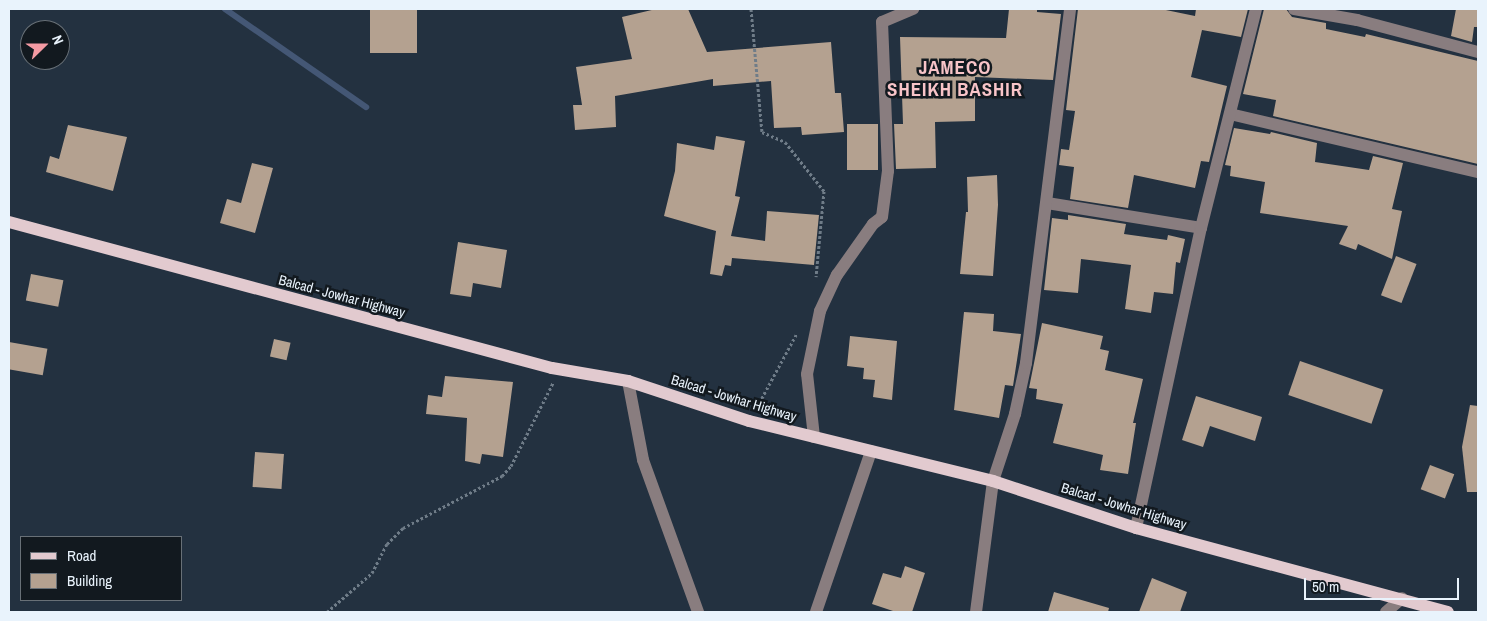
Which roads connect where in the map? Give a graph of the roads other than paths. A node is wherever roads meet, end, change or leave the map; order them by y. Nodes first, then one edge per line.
1 (913, 9) edge
2 (1070, 9) edge
3 (1256, 9) edge
4 (1294, 9) edge
5 (1358, 14) edge
6 (1478, 52) edge
7 (1230, 114) junction
8 (1478, 171) edge
9 (1047, 203) junction
10 (9, 222) edge
11 (1201, 228) junction
12 (628, 381) junction
13 (814, 437) junction
14 (871, 451) junction
15 (993, 481) junction
16 (1136, 528) junction
17 (1402, 598) junction
18 (698, 612) edge
19 (816, 612) edge
20 (976, 612) edge
21 (1386, 612) edge
22 (1448, 612) edge

1 - 13 street
2 - 9 street
3 - 7 street
4 - 5 street
5 - 6 street
7 - 8 street
7 - 11 street
9 - 11 street
9 - 15 street
10 - 12 main road, Balcad - Jowhar Highway
11 - 16 street
12 - 13 main road, Balcad - Jowhar Highway
12 - 18 street
13 - 14 main road, Balcad - Jowhar Highway
14 - 15 main road, Balcad - Jowhar Highway
14 - 19 street
15 - 16 main road, Balcad - Jowhar Highway
15 - 20 street
16 - 17 main road, Balcad - Jowhar Highway
17 - 21 street
17 - 22 main road, Balcad - Jowhar Highway

